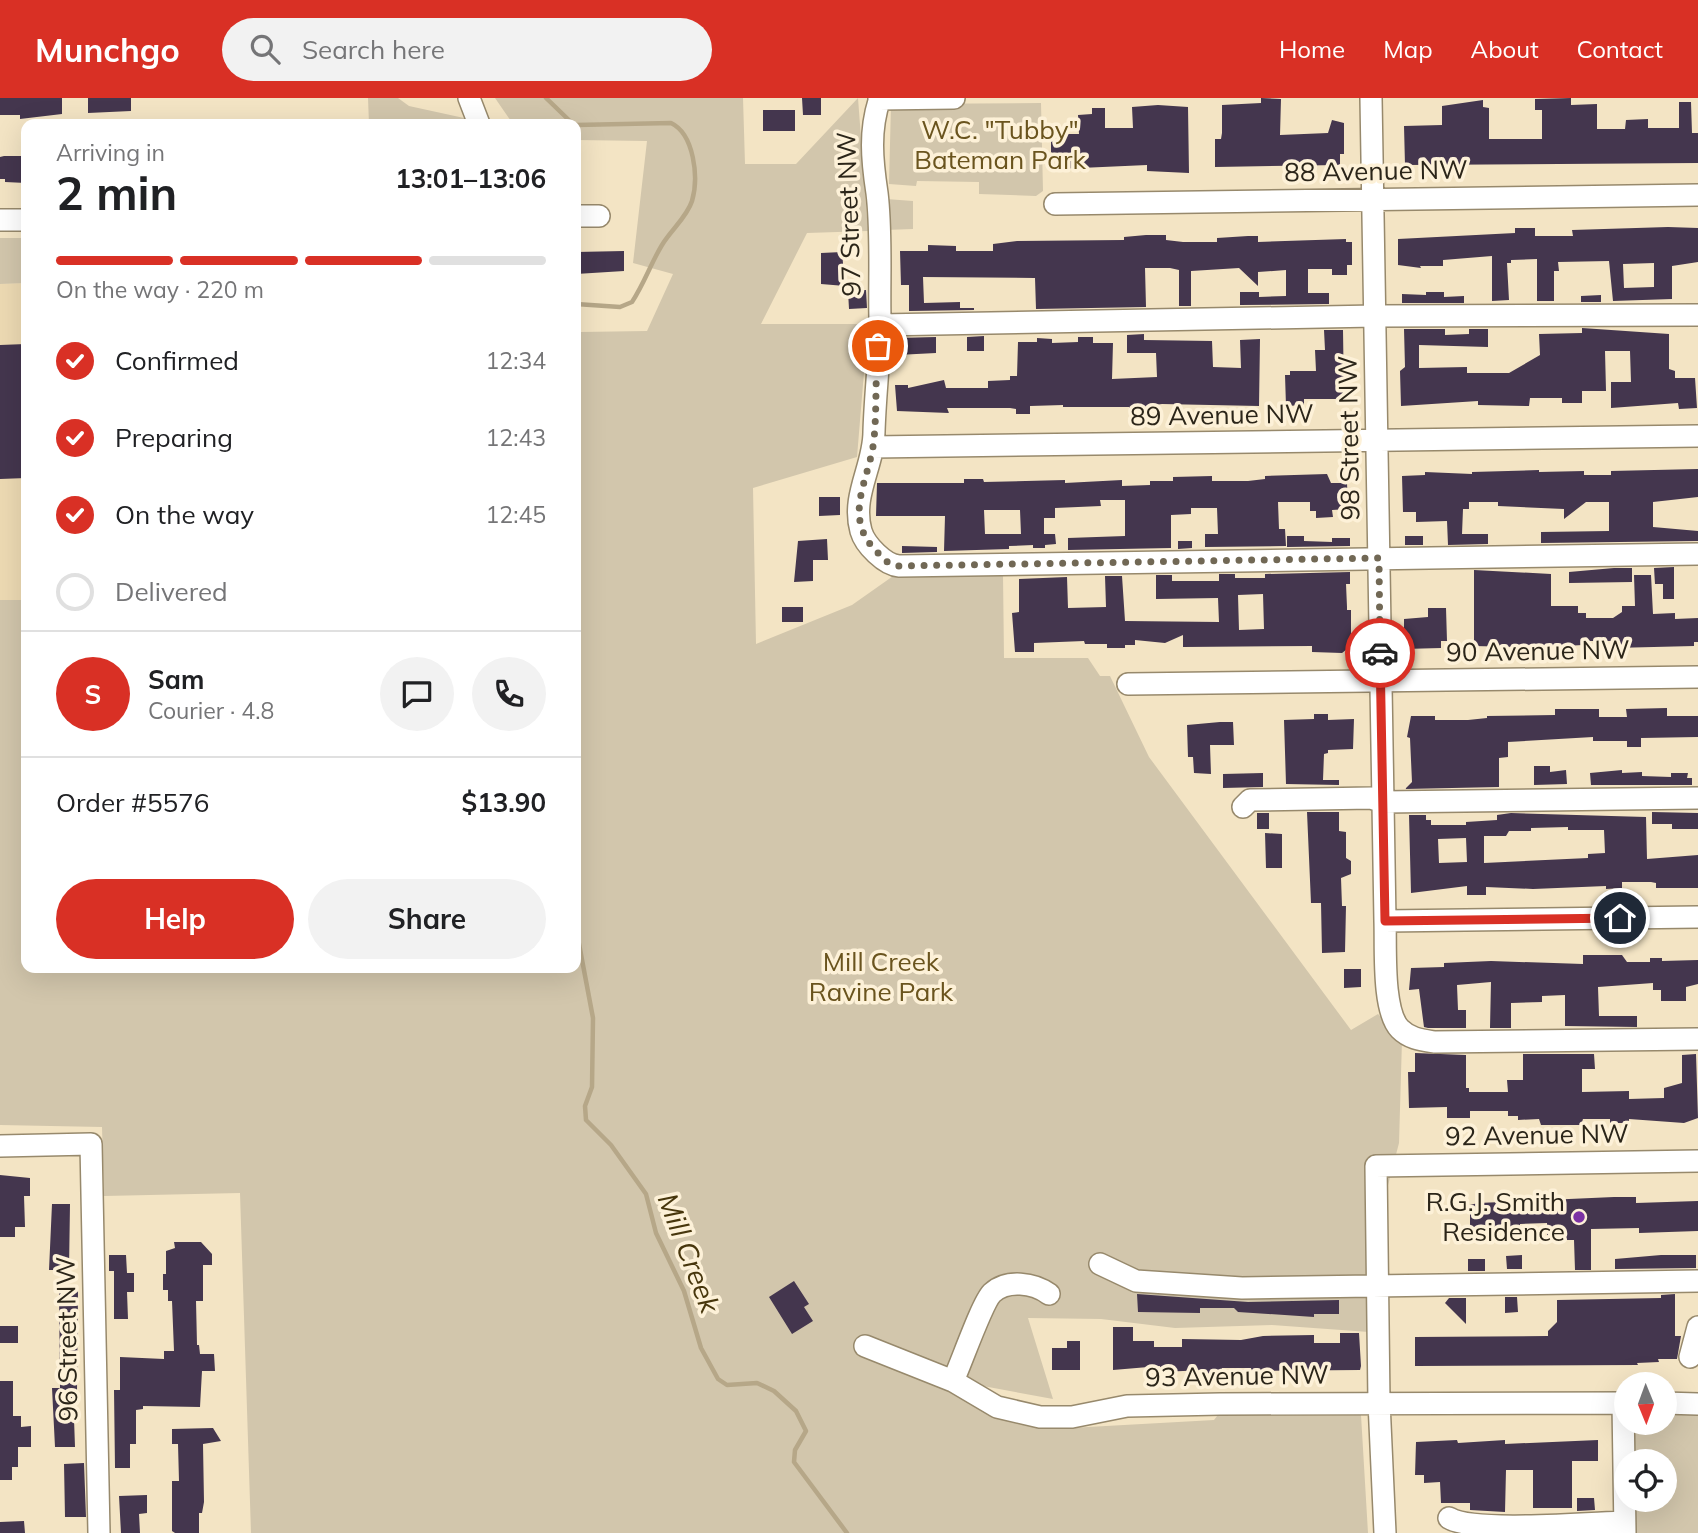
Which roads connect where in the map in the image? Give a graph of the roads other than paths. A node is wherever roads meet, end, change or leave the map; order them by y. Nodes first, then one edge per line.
1 (469, 98) edge
2 (954, 98) edge
3 (1371, 98) edge
4 (879, 99) edge
5 (477, 119) edge
6 (1698, 195) edge
7 (1373, 199) junction
8 (1055, 204) dead end
9 (581, 216) edge
10 (599, 216) dead end
11 (0, 220) edge
12 (21, 220) edge
13 (1698, 315) edge
14 (1375, 316) junction
15 (880, 325) junction
16 (1698, 436) edge
17 (1377, 440) junction
18 (873, 447) junction
19 (1698, 554) edge
20 (1379, 558) junction
21 (1698, 677) edge
22 (1381, 681) junction
23 (1128, 684) dead end
24 (1698, 798) edge
25 (1383, 802) junction
26 (1243, 807) dead end
27 (1698, 916) edge
28 (1385, 921) junction
29 (1698, 1039) edge
30 (0, 1146) edge
31 (1698, 1161) edge
32 (1100, 1264) dead end
33 (1698, 1282) edge
34 (1379, 1285) junction
35 (1049, 1294) dead end
36 (1698, 1327) edge
37 (865, 1346) dead end
38 (1690, 1357) dead end
39 (953, 1381) junction
40 (1379, 1402) junction
41 (1614, 1403) edge
42 (1677, 1403) edge
43 (1698, 1404) edge
44 (1625, 1435) edge
45 (1449, 1518) dead end
46 (1625, 1528) edge
47 (1508, 1529) edge
48 (99, 1533) edge
49 (1385, 1533) edge

1 - 5 street
2 - 4 street
3 - 7 street, 98 Street NW
4 - 15 street, 97 Street NW
6 - 7 street, 88 Avenue NW
7 - 8 street, 88 Avenue NW
7 - 14 street, 98 Street NW
9 - 10 street
11 - 12 street
13 - 14 street
14 - 15 street
14 - 17 street, 98 Street NW
15 - 18 street, 97 Street NW
16 - 17 street, 89 Avenue NW
17 - 18 street, 89 Avenue NW
17 - 20 street, 98 Street NW
18 - 20 street, 97 Street NW
19 - 20 street
20 - 22 street, 98 Street NW
21 - 22 street, 90 Avenue NW
22 - 23 street, 90 Avenue NW
22 - 25 street, 98 Street NW
24 - 25 street
25 - 26 street
25 - 28 street, 98 Street NW
27 - 28 street
28 - 29 street, 98 Street NW
30 - 48 street, 96 Street NW
31 - 34 street, 92 Avenue NW
32 - 34 street
33 - 34 street
34 - 40 street
35 - 39 street
36 - 38 street
37 - 39 street, 93 Avenue NW
39 - 40 street, 93 Avenue NW
40 - 41 street, 93 Avenue NW
40 - 49 street
42 - 43 street
44 - 46 street
45 - 47 street
46 - 47 street

